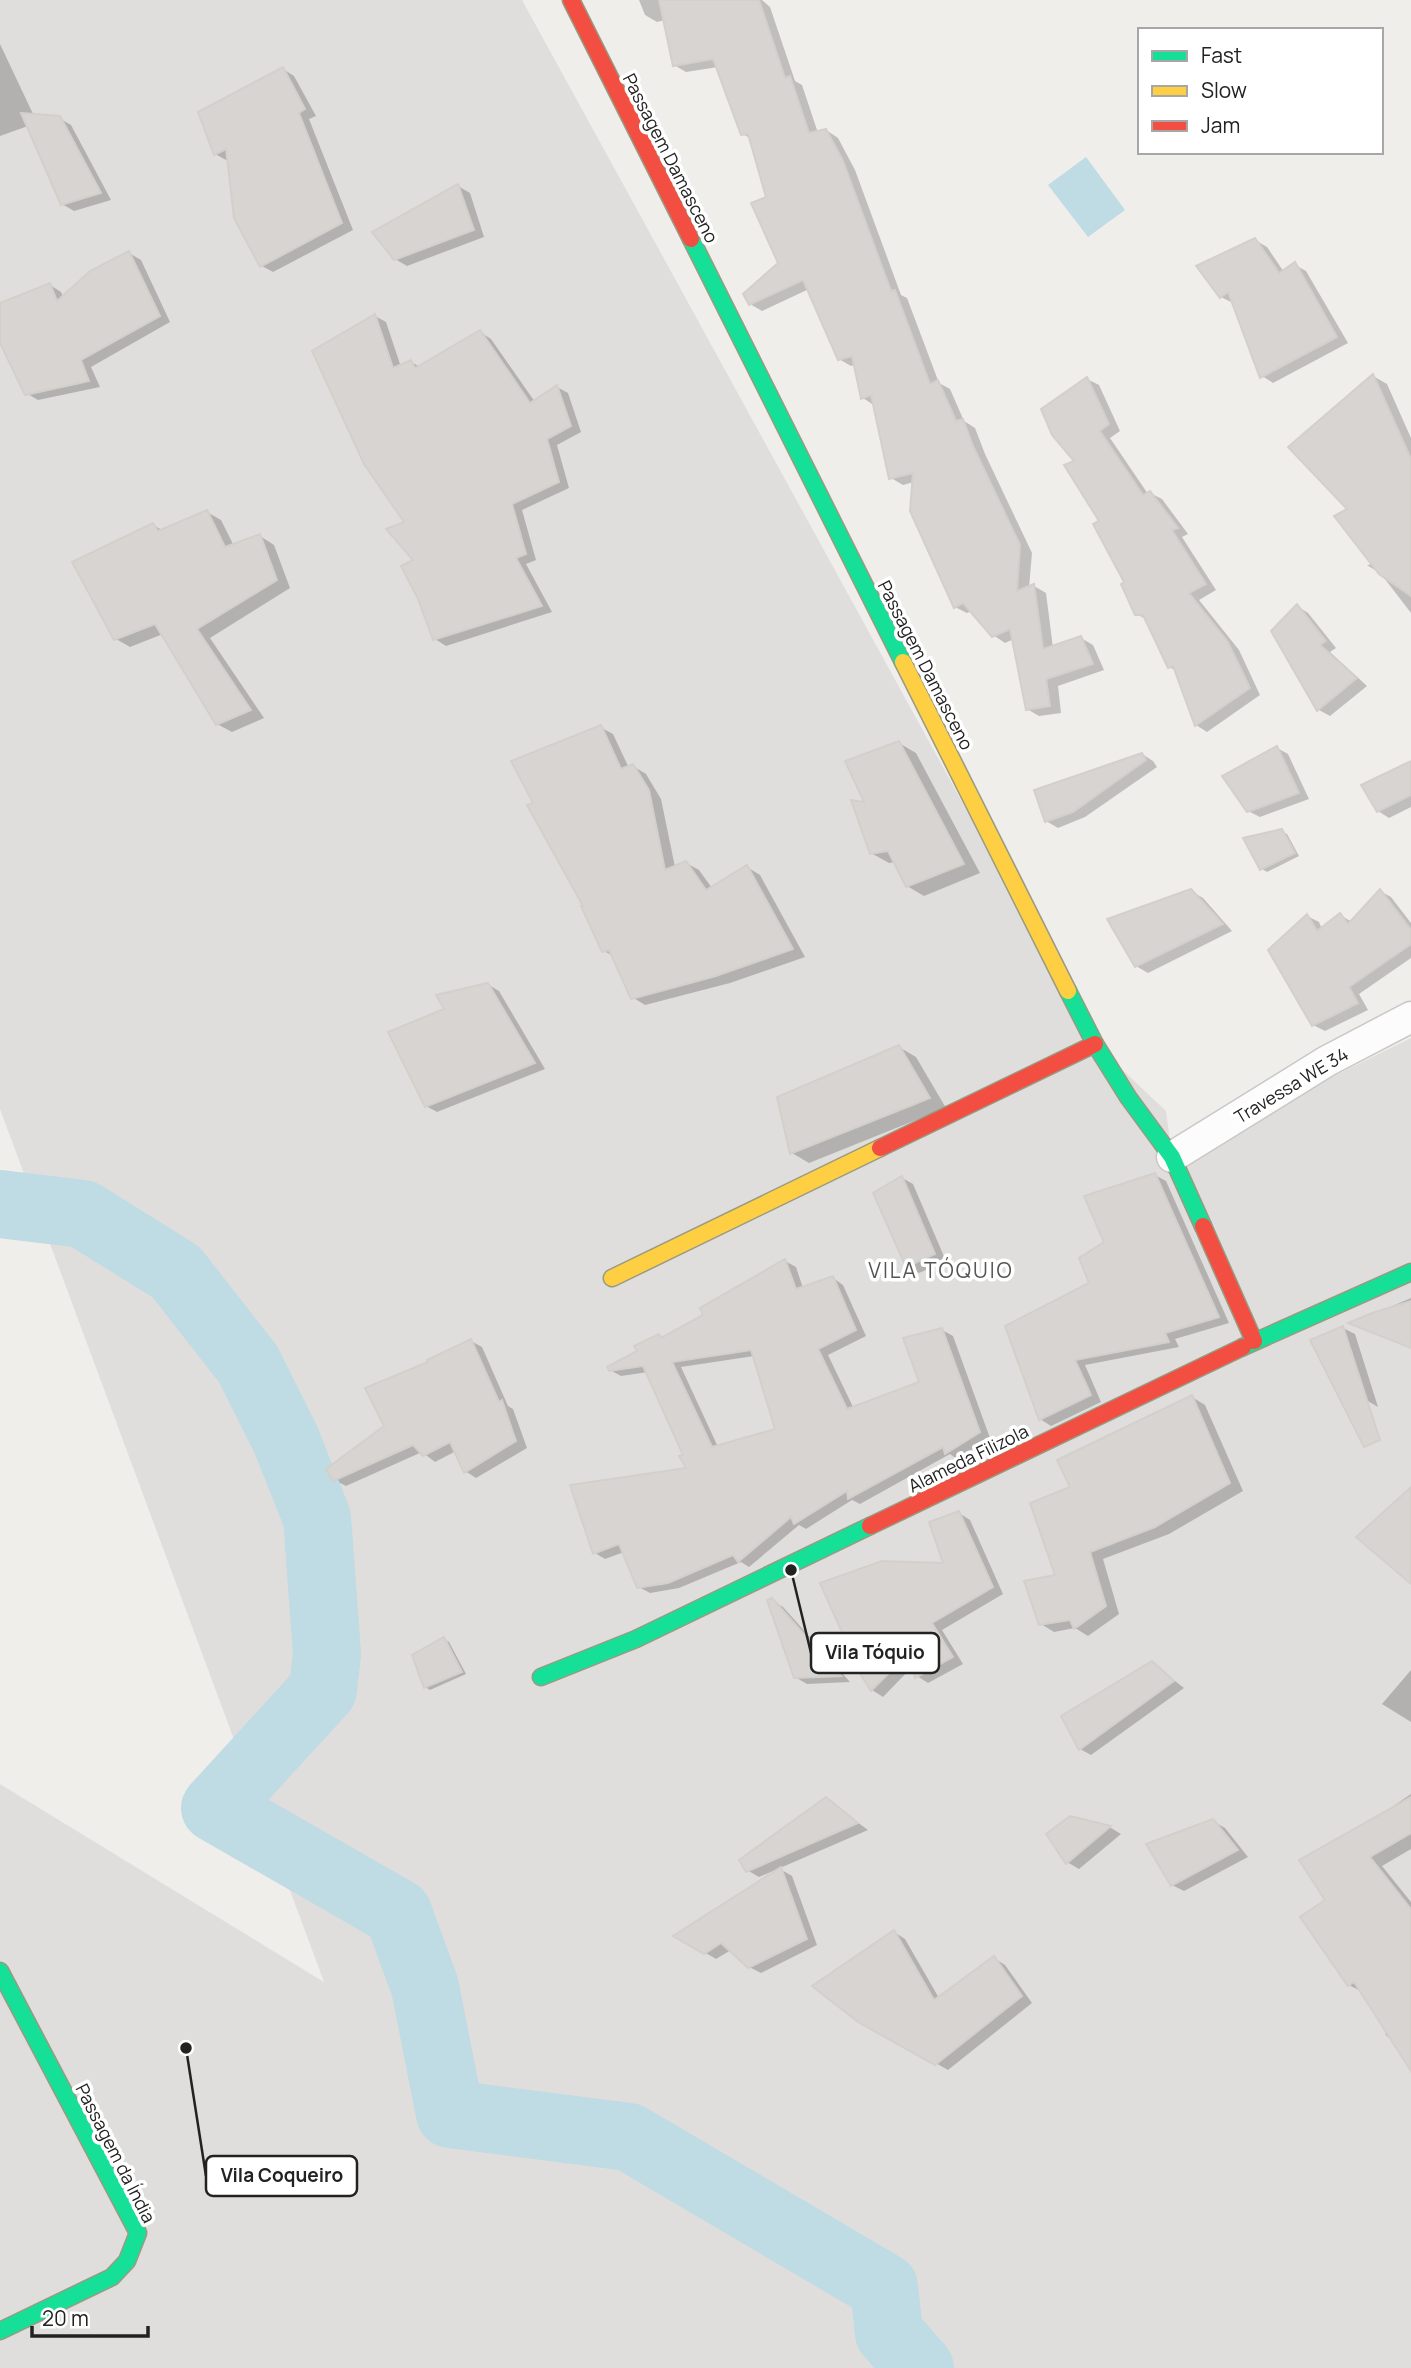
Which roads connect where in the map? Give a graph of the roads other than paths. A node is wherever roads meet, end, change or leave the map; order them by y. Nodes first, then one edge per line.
1 (570, 0) edge
2 (1411, 1017) edge
3 (1095, 1044) junction
4 (1172, 1157) junction
5 (1411, 1272) edge
6 (612, 1278) dead end
7 (1254, 1341) junction
8 (541, 1677) dead end
9 (0, 1971) edge
10 (0, 2331) edge

1 - 3 street, Passagem Damasceno
2 - 4 street, Travessa WE 34
3 - 4 street, Passagem Damasceno
3 - 6 street
4 - 7 street, Passagem Damasceno
5 - 7 street, Alameda Filizola
7 - 8 street, Alameda Filizola
9 - 10 street, Passagem da Índia

